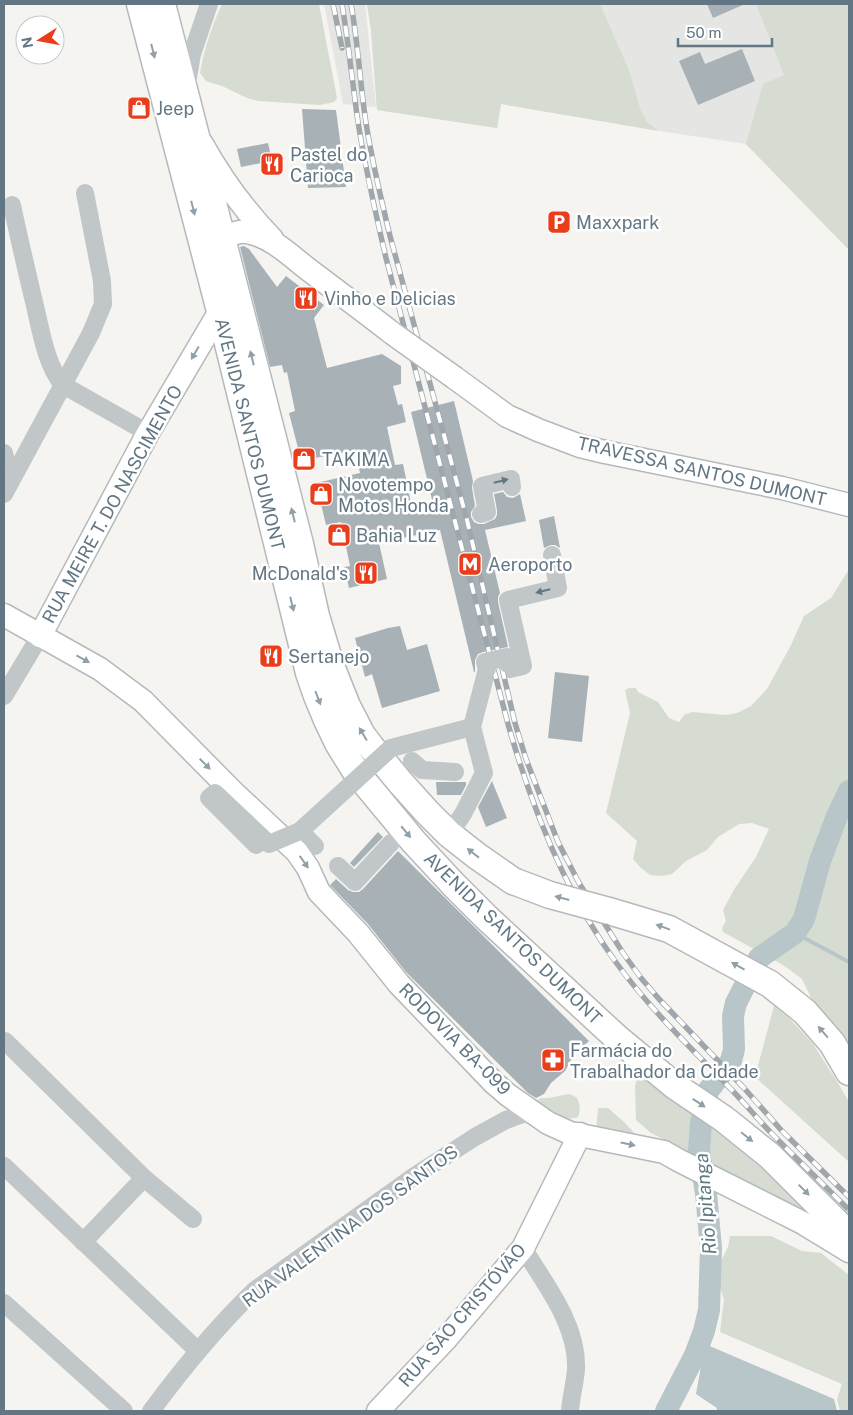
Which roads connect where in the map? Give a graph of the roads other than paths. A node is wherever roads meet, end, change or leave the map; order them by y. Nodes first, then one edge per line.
1 (140, 4) edge
2 (162, 4) edge
3 (209, 4) edge
4 (186, 96) junction
5 (194, 128) junction
6 (84, 193) dead end
7 (240, 202) junction
8 (12, 205) dead end
9 (224, 238) junction
10 (283, 250) junction
11 (220, 311) junction
12 (63, 385) junction
13 (148, 433) junction
14 (4, 453) edge
15 (8, 486) edge
16 (512, 487) dead end
17 (849, 505) edge
18 (481, 514) dead end
19 (552, 554) dead end
20 (4, 615) edge
21 (40, 636) junction
22 (4, 696) edge
23 (472, 727) junction
24 (412, 761) dead end
25 (463, 772) junction
26 (226, 796) junction
27 (456, 824) junction
28 (300, 831) junction
29 (391, 843) dead end
30 (316, 846) dead end
31 (338, 866) dead end
32 (4, 1041) edge
33 (849, 1072) edge
34 (531, 1111) junction
35 (580, 1134) junction
36 (4, 1166) edge
37 (144, 1178) junction
38 (193, 1219) dead end
39 (849, 1235) edge
40 (82, 1242) junction
41 (523, 1248) junction
42 (849, 1251) edge
43 (4, 1303) edge
44 (198, 1351) junction
45 (124, 1411) edge
46 (151, 1411) edge
47 (378, 1411) edge
48 (570, 1411) edge

1 -> 11 highway, AVENIDA SANTOS DUMONT
2 - 4 highway, AVENIDA SANTOS DUMONT
3 - 4 street
4 - 5 highway, AVENIDA SANTOS DUMONT
5 - 7 main road, TRAVESSA SANTOS DUMONT
5 - 9 highway, AVENIDA SANTOS DUMONT
6 - 12 street
7 - 9 main road
7 - 10 main road, TRAVESSA SANTOS DUMONT
8 - 12 street
9 - 10 main road, TRAVESSA SANTOS DUMONT
27 -> 9 highway, AVENIDA SANTOS DUMONT
10 - 17 main road, TRAVESSA SANTOS DUMONT, bridge
11 -> 13 main road, RUA MEIRE T. DO NASCIMENTO
11 -> 39 highway, AVENIDA SANTOS DUMONT
12 - 13 street
12 - 15 street
13 - 21 main road, RUA MEIRE T. DO NASCIMENTO
14 - 15 street
18 -> 16 street
19 -> 23 street, bridge
20 - 21 main road, RODOVIA BA-099
21 - 22 street, RUA MEIRE T. DO NASCIMENTO
21 -> 26 main road, RODOVIA BA-099
23 - 25 street
23 - 28 street, bridge
24 - 25 street
25 - 27 street
26 - 28 street, bridge
26 -> 34 main road, RODOVIA BA-099
33 -> 27 highway, AVENIDA SANTOS DUMONT, bridge
28 - 30 street
29 - 31 street
32 - 37 street
34 - 35 main road, RODOVIA BA-099
34 - 44 street, RUA VALENTINA DOS SANTOS
35 - 41 main road, RUA SÃO CRISTÓVÃO
35 -> 42 main road, RODOVIA BA-099
36 - 40 street
37 - 38 street
37 - 40 street
40 - 44 street
41 - 47 main road, RUA SÃO CRISTÓVÃO
41 - 48 street
43 - 45 street
44 - 46 street, RUA VALENTINA DOS SANTOS

